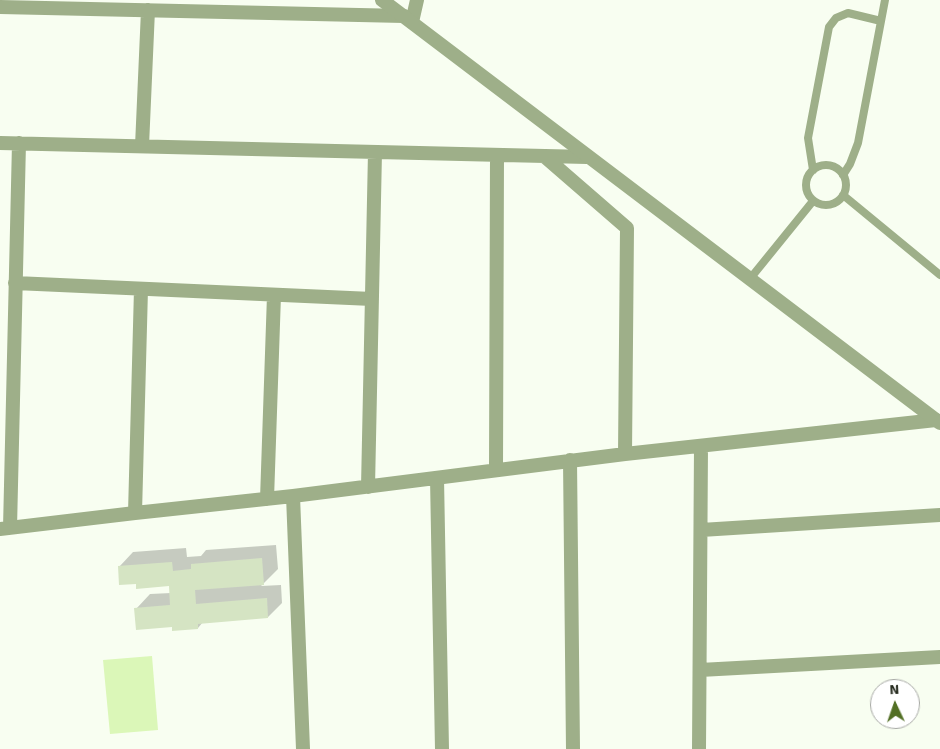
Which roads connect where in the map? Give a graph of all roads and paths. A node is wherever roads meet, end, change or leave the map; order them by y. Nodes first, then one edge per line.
1 (382, 0) edge
2 (417, 0) edge
3 (884, 0) edge
4 (93, 4) edge
5 (224, 6) edge
6 (0, 7) edge
7 (148, 10) junction
8 (408, 19) junction
9 (881, 21) junction
10 (0, 143) edge
11 (19, 143) junction
12 (142, 146) junction
13 (375, 152) junction
14 (497, 155) junction
15 (544, 156) junction
16 (587, 157) junction
17 (813, 170) junction
18 (843, 175) junction
19 (844, 195) junction
20 (813, 201) junction
21 (940, 275) edge
22 (749, 280) junction
23 (15, 283) junction
24 (141, 289) junction
25 (274, 295) junction
26 (372, 299) junction
27 (938, 422) edge
28 (701, 446) junction
29 (625, 454) junction
30 (570, 460) junction
31 (496, 470) junction
32 (437, 478) junction
33 (368, 487) junction
34 (293, 496) junction
35 (267, 499) junction
36 (135, 513) junction
37 (940, 515) edge
38 (5, 529) edge
39 (700, 530) junction
40 (940, 657) edge
41 (700, 670) junction
42 (303, 749) edge
43 (442, 749) edge
44 (573, 749) edge
45 (699, 749) edge

1 - 8 street
2 - 8 street
3 - 9 lane
4 - 6 street
4 - 7 street
5 - 7 street
5 - 8 street
7 - 12 street
8 - 16 street
9 - 17 lane
9 - 18 lane
10 - 11 street
11 - 12 street
11 - 23 street
12 - 13 street
13 - 14 street
13 - 26 street
14 - 15 street
14 - 31 street
15 - 16 street
15 - 29 street
16 - 22 street
17 - 18 lane
17 - 20 lane
18 - 19 lane
19 - 20 lane
19 - 21 lane
20 - 22 lane
22 - 27 street
23 - 24 street
23 - 38 street
24 - 25 street
24 - 36 street
25 - 26 street
25 - 35 street
26 - 33 street
27 - 28 street
28 - 29 street
28 - 39 street
29 - 30 street
30 - 31 street
30 - 44 street
31 - 32 street
32 - 33 street
32 - 43 street
33 - 34 street
34 - 35 street
34 - 42 street
35 - 36 street
36 - 38 street
37 - 39 street
39 - 41 street
40 - 41 street
41 - 45 street

